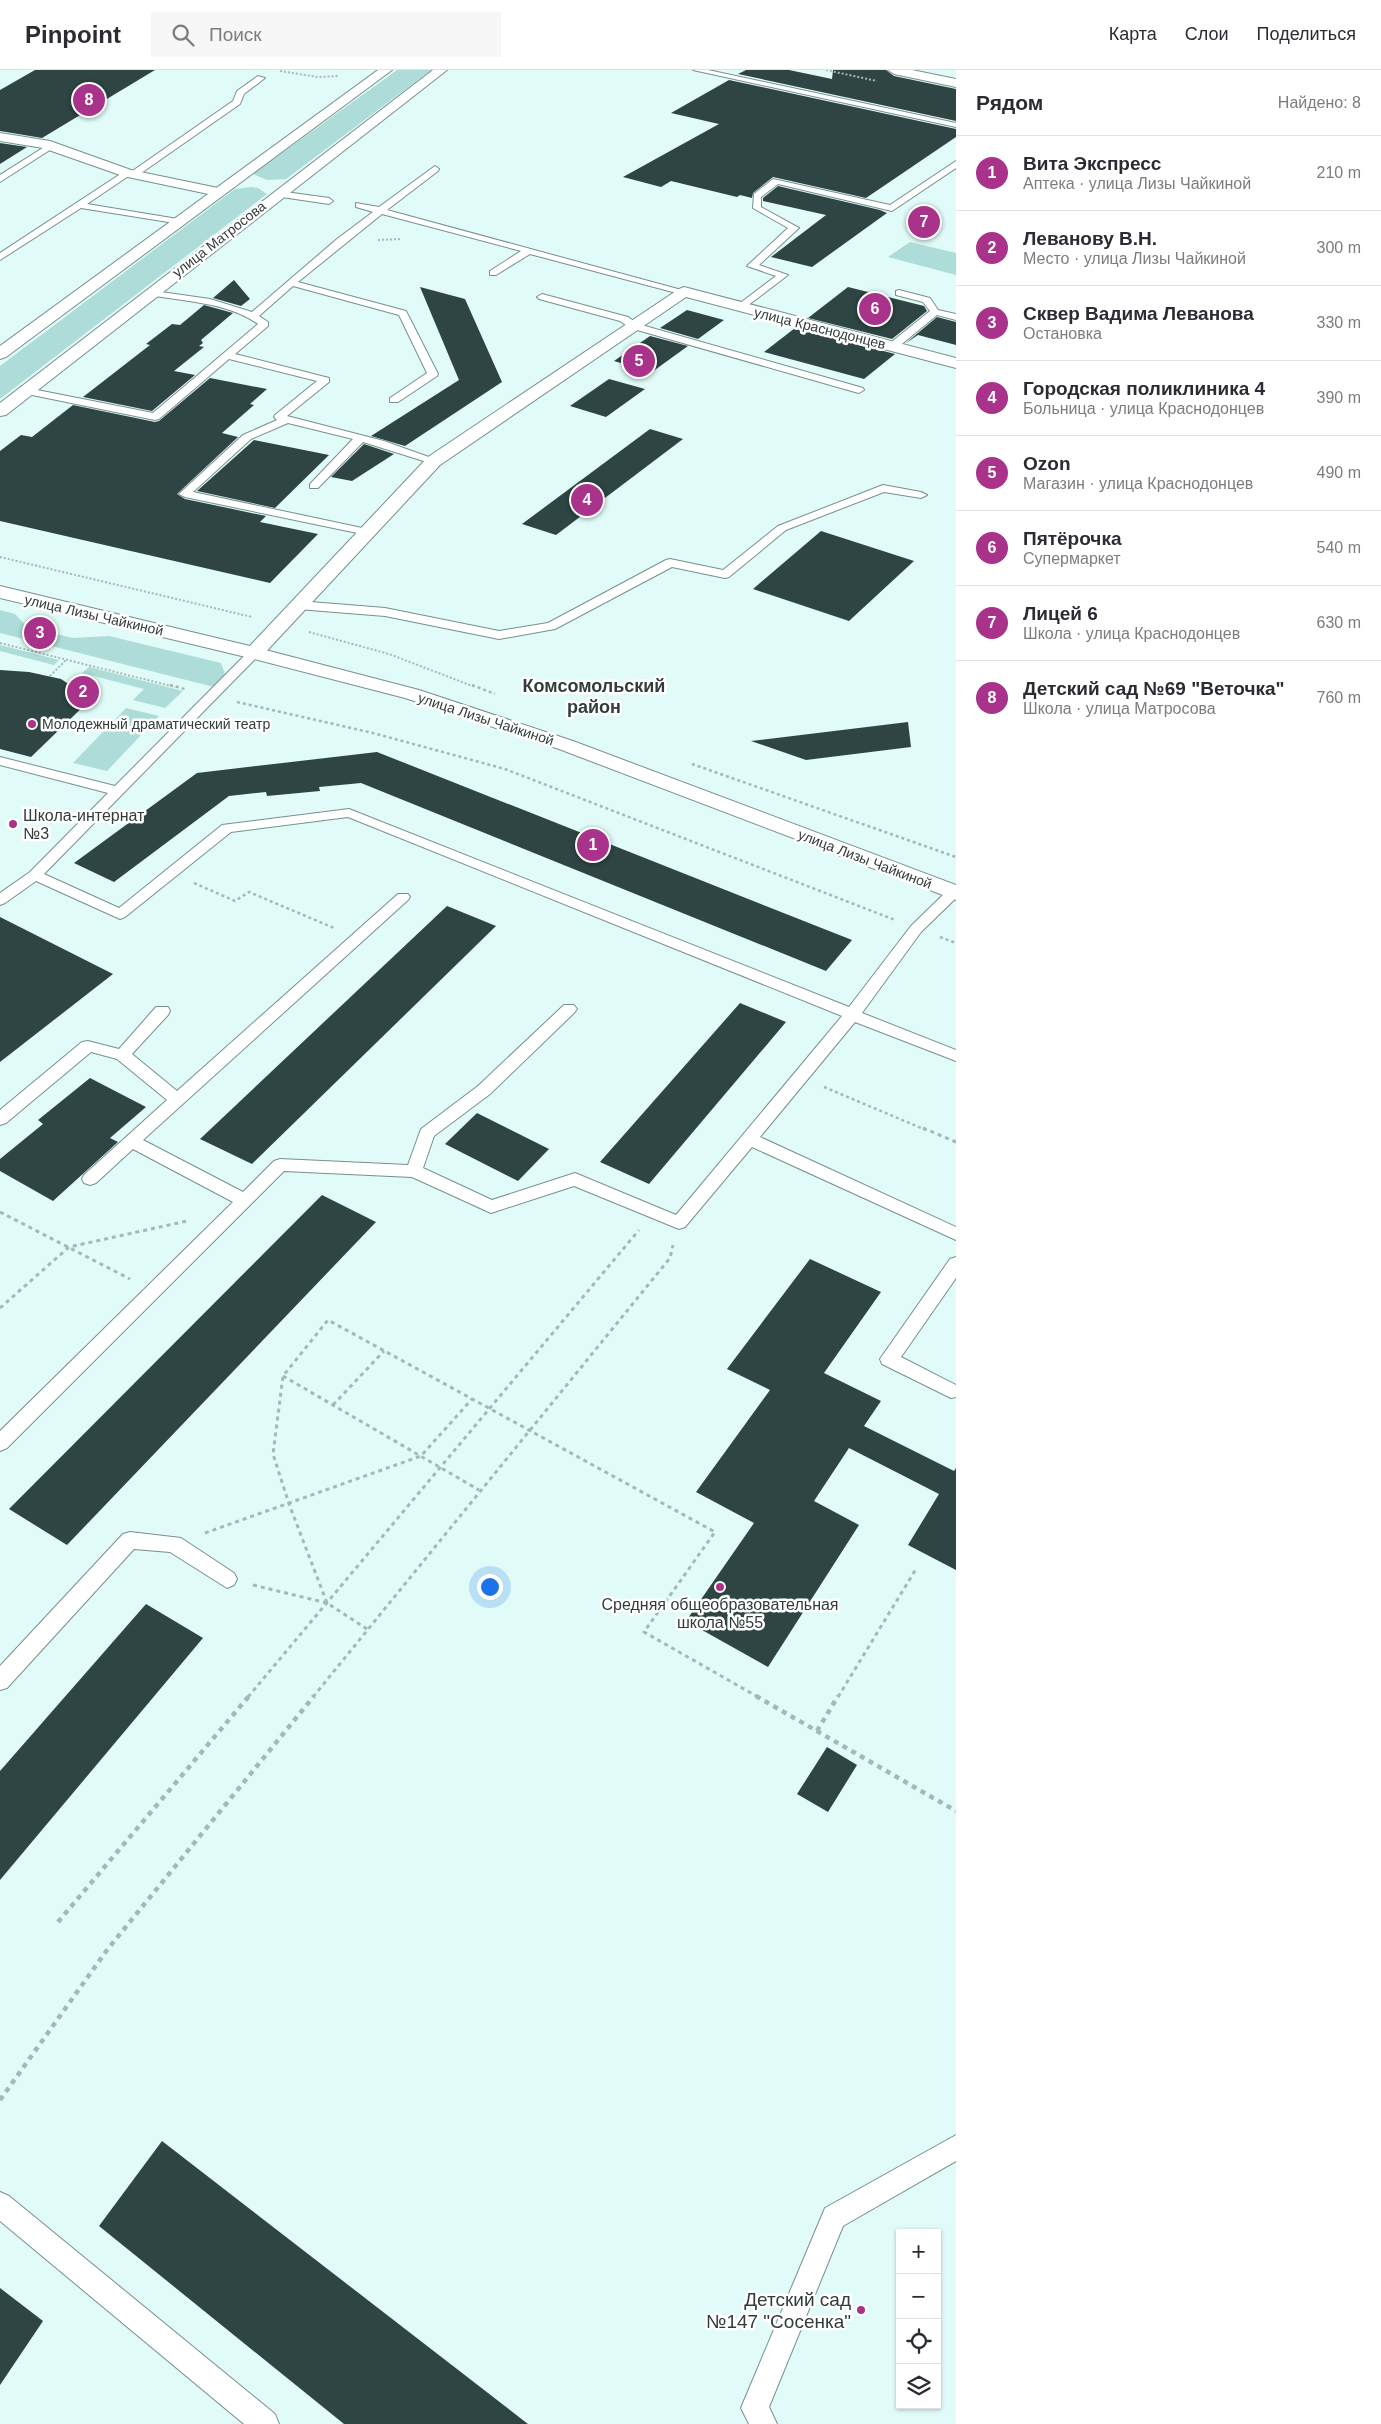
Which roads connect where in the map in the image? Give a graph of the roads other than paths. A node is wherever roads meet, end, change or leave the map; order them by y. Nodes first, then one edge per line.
1 (441, 70) edge
2 (697, 70) edge
3 (894, 70) edge
4 (382, 72) edge
5 (261, 78) dead end
6 (956, 82) edge
7 (956, 125) edge
8 (0, 137) edge
9 (52, 146) junction
10 (956, 164) edge
11 (434, 169) dead end
12 (131, 174) junction
13 (238, 178) junction
14 (0, 179) edge
15 (254, 181) dead end
16 (279, 188) junction
17 (218, 192) junction
18 (328, 201) dead end
19 (80, 205) junction
20 (359, 206) dead end
21 (378, 210) junction
22 (178, 222) junction
23 (528, 251) junction
24 (0, 257) edge
25 (493, 273) dead end
26 (291, 283) junction
27 (150, 292) junction
28 (684, 292) junction
29 (899, 293) dead end
30 (542, 297) dead end
31 (740, 307) junction
32 (935, 312) junction
33 (254, 315) junction
34 (956, 318) edge
35 (634, 326) junction
36 (893, 346) junction
37 (0, 354) edge
38 (227, 355) junction
39 (956, 363) edge
40 (27, 390) junction
41 (859, 390) dead end
42 (394, 400) dead end
43 (0, 411) edge
44 (287, 419) junction
45 (361, 438) junction
46 (434, 461) junction
47 (314, 486) dead end
48 (921, 495) dead end
49 (367, 532) junction
50 (0, 592) edge
51 (298, 605) junction
52 (254, 653) junction
53 (0, 761) edge
54 (118, 790) junction
55 (35, 875) junction
56 (955, 892) edge
57 (403, 897) dead end
58 (0, 900) edge
59 (569, 1009) dead end
60 (162, 1011) dead end
61 (852, 1015) junction
62 (122, 1055) junction
63 (956, 1056) edge
64 (176, 1100) junction
65 (0, 1119) edge
66 (749, 1139) junction
67 (131, 1141) junction
68 (414, 1171) junction
69 (90, 1179) dead end
70 (239, 1206) junction
71 (956, 1234) edge
72 (956, 1264) edge
73 (951, 1391) dead end
74 (0, 1443) edge
75 (227, 1579) road end
76 (0, 1681) edge
77 (956, 2147) edge
78 (0, 2205) edge
79 (265, 2424) edge
80 (763, 2424) edge

1 - 16 main road, улица Матросова
2 - 7 lane
3 - 6 main road
4 - 13 main road
5 - 12 lane
8 - 9 main road
9 - 12 main road
9 - 14 lane
10 - 31 lane
11 - 21 lane
12 - 17 main road
12 - 19 lane
13 - 15 main road
13 - 17 main road
16 - 18 lane
16 - 27 main road, улица Матросова
17 - 22 main road
19 - 22 lane
19 - 24 lane
20 - 21 lane
21 - 23 lane
21 - 26 lane
22 - 37 main road
23 - 25 lane
23 - 28 lane
26 - 33 lane
26 - 42 lane
27 - 33 lane
27 - 40 main road, улица Матросова
28 - 31 main road, улица Краснодонцев
28 - 35 main road
29 - 32 lane
30 - 35 lane
31 - 36 main road, улица Краснодонцев
32 - 34 lane
32 - 36 lane
33 - 38 lane
35 - 41 lane
35 - 46 main road
36 - 39 main road, улица Краснодонцев
38 - 40 lane
38 - 44 lane
40 - 43 main road, улица Матросова
44 - 45 lane
44 - 49 lane
45 - 46 lane
45 - 47 lane
46 - 49 main road
48 - 51 lane
49 - 51 main road
50 - 52 main road, улица Лизы Чайкиной
51 - 52 main road
52 - 54 lane
52 - 56 main road, улица Лизы Чайкиной
53 - 54 lane
54 - 55 lane
55 - 58 lane
55 - 61 lane
56 - 61 lane
57 - 64 lane
59 - 68 lane
60 - 62 lane
61 - 63 lane
61 - 66 lane
62 - 64 lane
62 - 65 lane
64 - 67 lane
66 - 68 lane
66 - 71 lane
67 - 69 lane
67 - 70 lane
68 - 70 lane
70 - 74 lane
72 - 73 lane
75 - 76 lane
77 - 80 lane
78 - 79 lane

